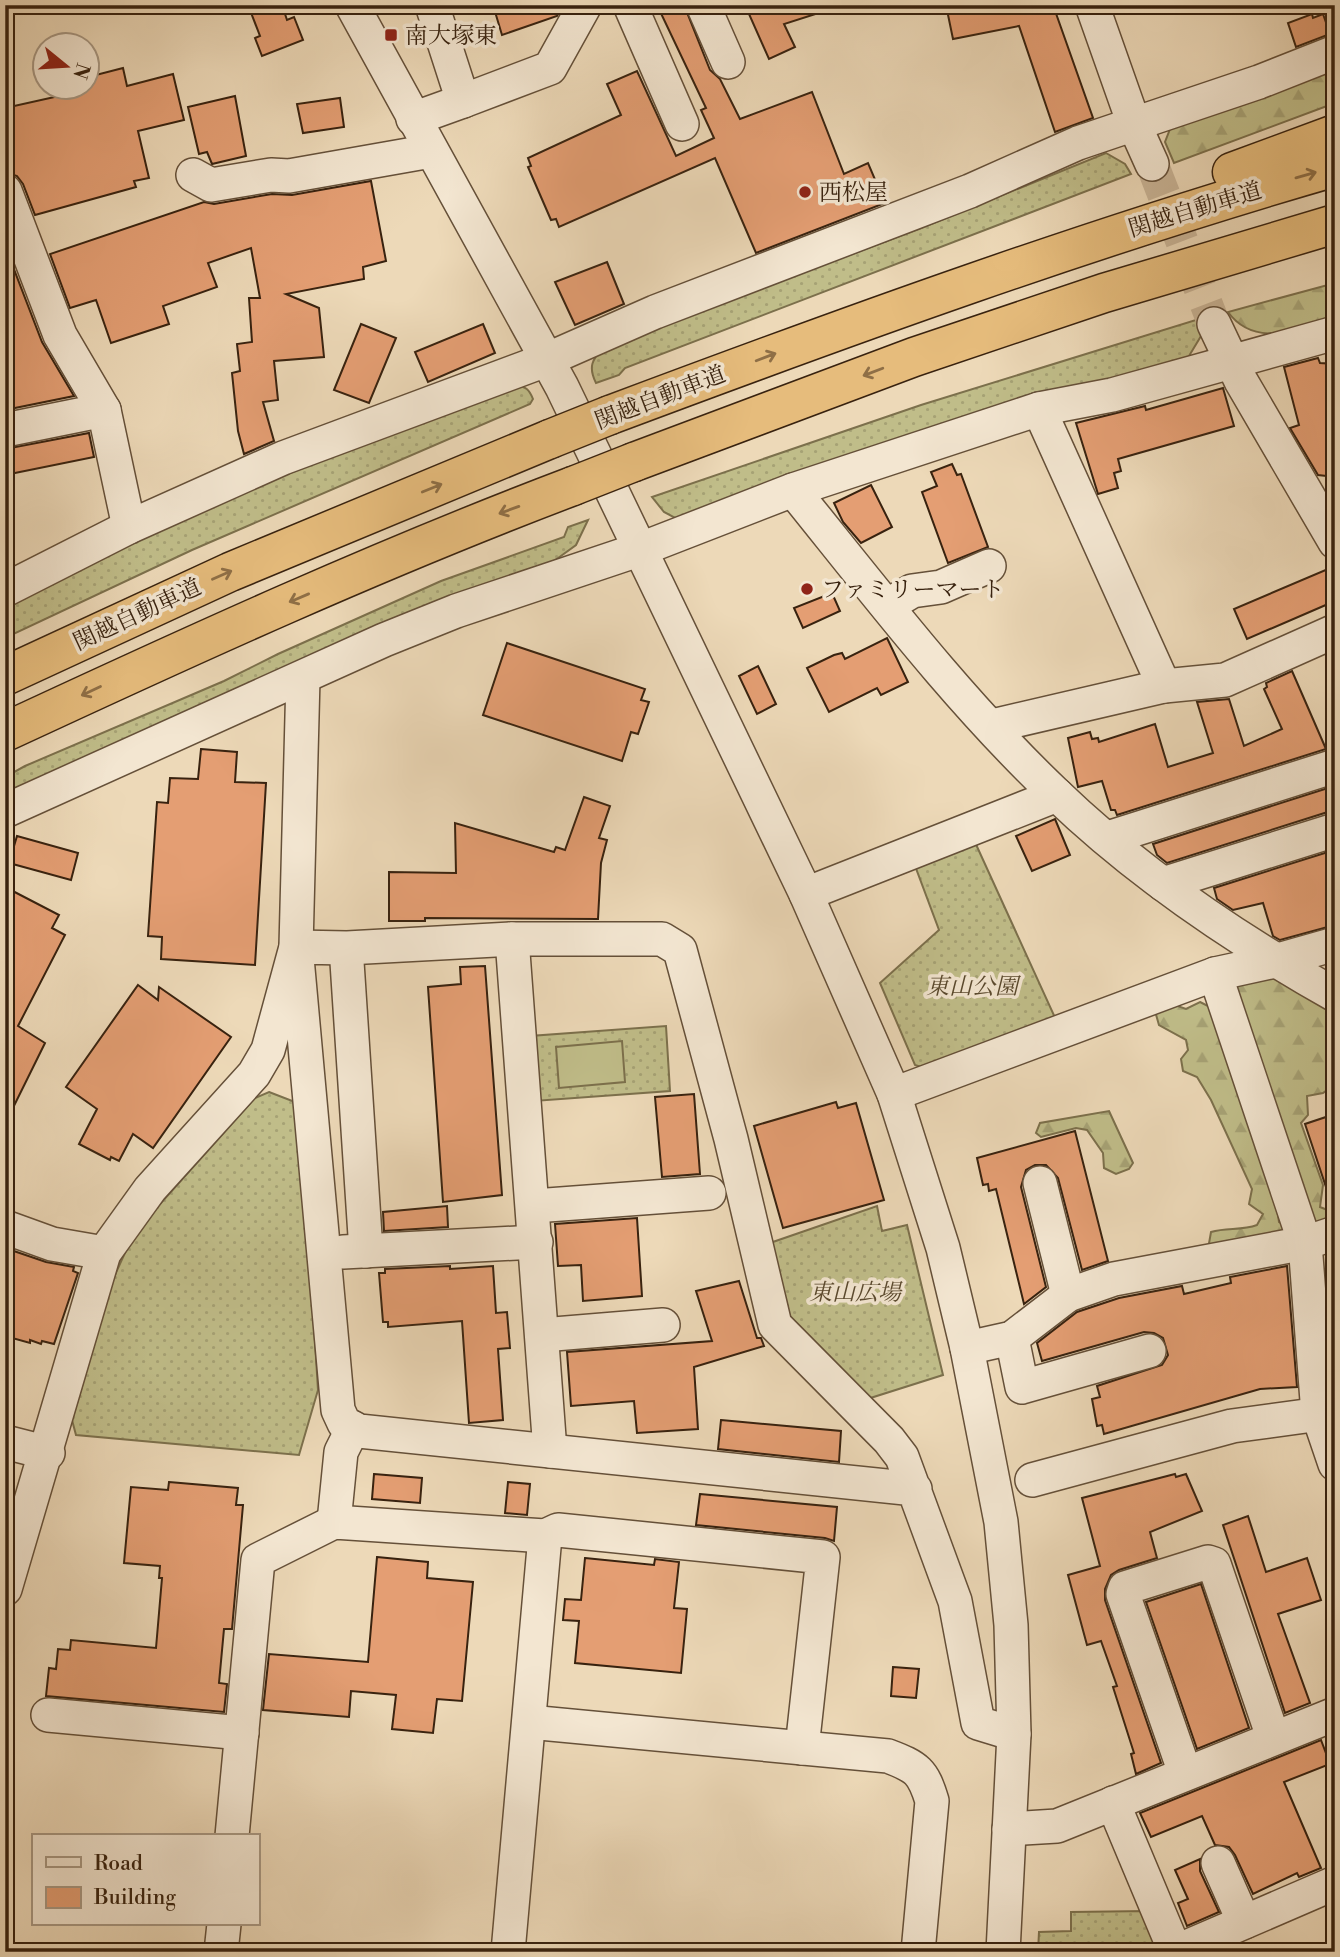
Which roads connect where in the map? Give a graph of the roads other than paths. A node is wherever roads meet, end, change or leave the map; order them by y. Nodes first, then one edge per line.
1 (352, 5) edge
2 (432, 5) edge
3 (585, 5) edge
4 (630, 5) edge
5 (703, 5) edge
6 (1092, 5) edge
7 (1335, 52) edge
8 (728, 62) dead end
9 (463, 101) junction
10 (413, 119) junction
11 (682, 124) dead end
12 (1134, 124) junction
13 (1335, 134) edge
14 (431, 151) junction
15 (1152, 164) tunnel mouth
16 (1335, 167) edge
17 (193, 175) dead end
18 (5, 191) edge
19 (1335, 224) edge
20 (1335, 245) edge
21 (892, 309) junction
22 (1214, 324) tunnel mouth
23 (1335, 333) edge
24 (914, 357) junction
25 (546, 360) junction
26 (1231, 361) junction
27 (1040, 409) junction
28 (103, 410) junction
29 (5, 430) edge
30 (793, 489) junction
31 (129, 527) junction
32 (1332, 532) edge
33 (641, 549) junction
34 (989, 566) dead end
35 (5, 590) edge
36 (887, 606) junction
37 (1335, 631) edge
38 (5, 676) edge
39 (303, 678) junction
40 (1164, 686) junction
41 (992, 726) junction
42 (5, 732) edge
43 (1335, 766) edge
44 (1056, 795) junction
45 (5, 811) edge
46 (1335, 830) edge
47 (1108, 838) junction
48 (1163, 884) junction
49 (806, 894) junction
50 (512, 939) junction
51 (1335, 944) edge
52 (296, 947) junction
53 (1275, 961) junction
54 (347, 962) dead end
55 (1214, 974) junction
56 (1335, 995) edge
57 (894, 1094) junction
58 (1040, 1183) dead end
59 (709, 1193) dead end
60 (534, 1206) junction
61 (5, 1227) edge
62 (1320, 1238) edge
63 (536, 1242) junction
64 (366, 1251) junction
65 (104, 1253) junction
66 (323, 1253) junction
67 (1068, 1295) junction
68 (663, 1325) dead end
69 (542, 1335) junction
70 (1012, 1338) junction
71 (967, 1348) junction
72 (1149, 1351) dead end
73 (1326, 1413) edge
74 (353, 1428) junction
75 (5, 1442) edge
76 (550, 1451) junction
77 (48, 1453) junction
78 (1335, 1464) edge
79 (1032, 1480) dead end
80 (915, 1489) junction
81 (334, 1522) junction
82 (545, 1536) junction
83 (6, 1584) edge
84 (1335, 1714) edge
85 (48, 1715) dead end
86 (529, 1722) junction
87 (242, 1733) junction
88 (1014, 1734) junction
89 (1273, 1737) junction
90 (802, 1748) junction
91 (1185, 1773) junction
92 (1113, 1803) junction
93 (1009, 1829) junction
94 (232, 1834) edge
95 (1219, 1863) dead end
96 (1335, 1883) edge
97 (1244, 1922) junction
98 (224, 1926) edge
99 (221, 1952) edge
100 (508, 1952) edge
101 (918, 1952) edge
102 (1003, 1952) edge
103 (1175, 1952) edge

1 - 10 street
2 - 9 street
3 - 9 street
4 - 11 street
5 - 8 street
6 - 12 street
7 - 12 street
9 - 10 street
10 - 14 street
12 - 15 street
12 - 25 street
13 - 21 highway
14 - 17 street
14 - 25 street
21 -> 16 highway, 関越自動車道
18 - 28 street
19 - 24 highway
20 - 24 highway
38 -> 21 highway, 関越自動車道, bridge
22 - 26 street
23 - 26 street
24 -> 42 highway, bridge
25 - 31 street
25 - 33 street
26 - 27 street
26 - 32 street
27 - 30 street
27 - 40 street
28 - 29 street
28 - 31 street
30 - 33 street
30 - 36 street
31 - 35 street
33 - 39 street
33 - 49 street
34 - 36 street
36 - 41 street
37 - 40 street
39 - 45 street
39 - 52 street
40 - 41 street
41 - 44 street
43 - 47 street
44 - 47 street
44 - 49 street
46 - 48 street
47 - 48 street
48 - 53 street
49 - 57 street
50 - 52 street
50 - 60 street
50 - 80 street
51 - 53 street
52 - 65 street
52 - 66 street
53 - 55 street
53 - 56 street
54 - 64 street
55 - 57 street
55 - 62 street
57 - 71 street
58 - 67 street
59 - 60 street
60 - 63 street
61 - 65 street
62 - 67 street
62 - 73 street
63 - 64 street
63 - 69 street
64 - 66 street
65 - 77 street
66 - 74 street
67 - 70 street
68 - 69 street
69 - 76 street
70 - 71 street
70 - 72 street
71 - 88 street
73 - 78 street
73 - 79 street
74 - 76 street
74 - 81 street
75 - 77 street
76 - 80 street
77 - 83 street
80 - 88 street
81 - 82 street
81 - 87 street
82 - 86 street
82 - 90 street
84 - 89 street
85 - 87 street
86 - 90 street
86 - 100 street
87 - 94 street
88 - 93 street
89 - 91 street
89 - 91 street
90 - 101 street
91 - 92 street
92 - 93 street
92 - 103 street
93 - 102 street
95 - 97 street
96 - 97 street
97 - 103 street
98 - 99 street

